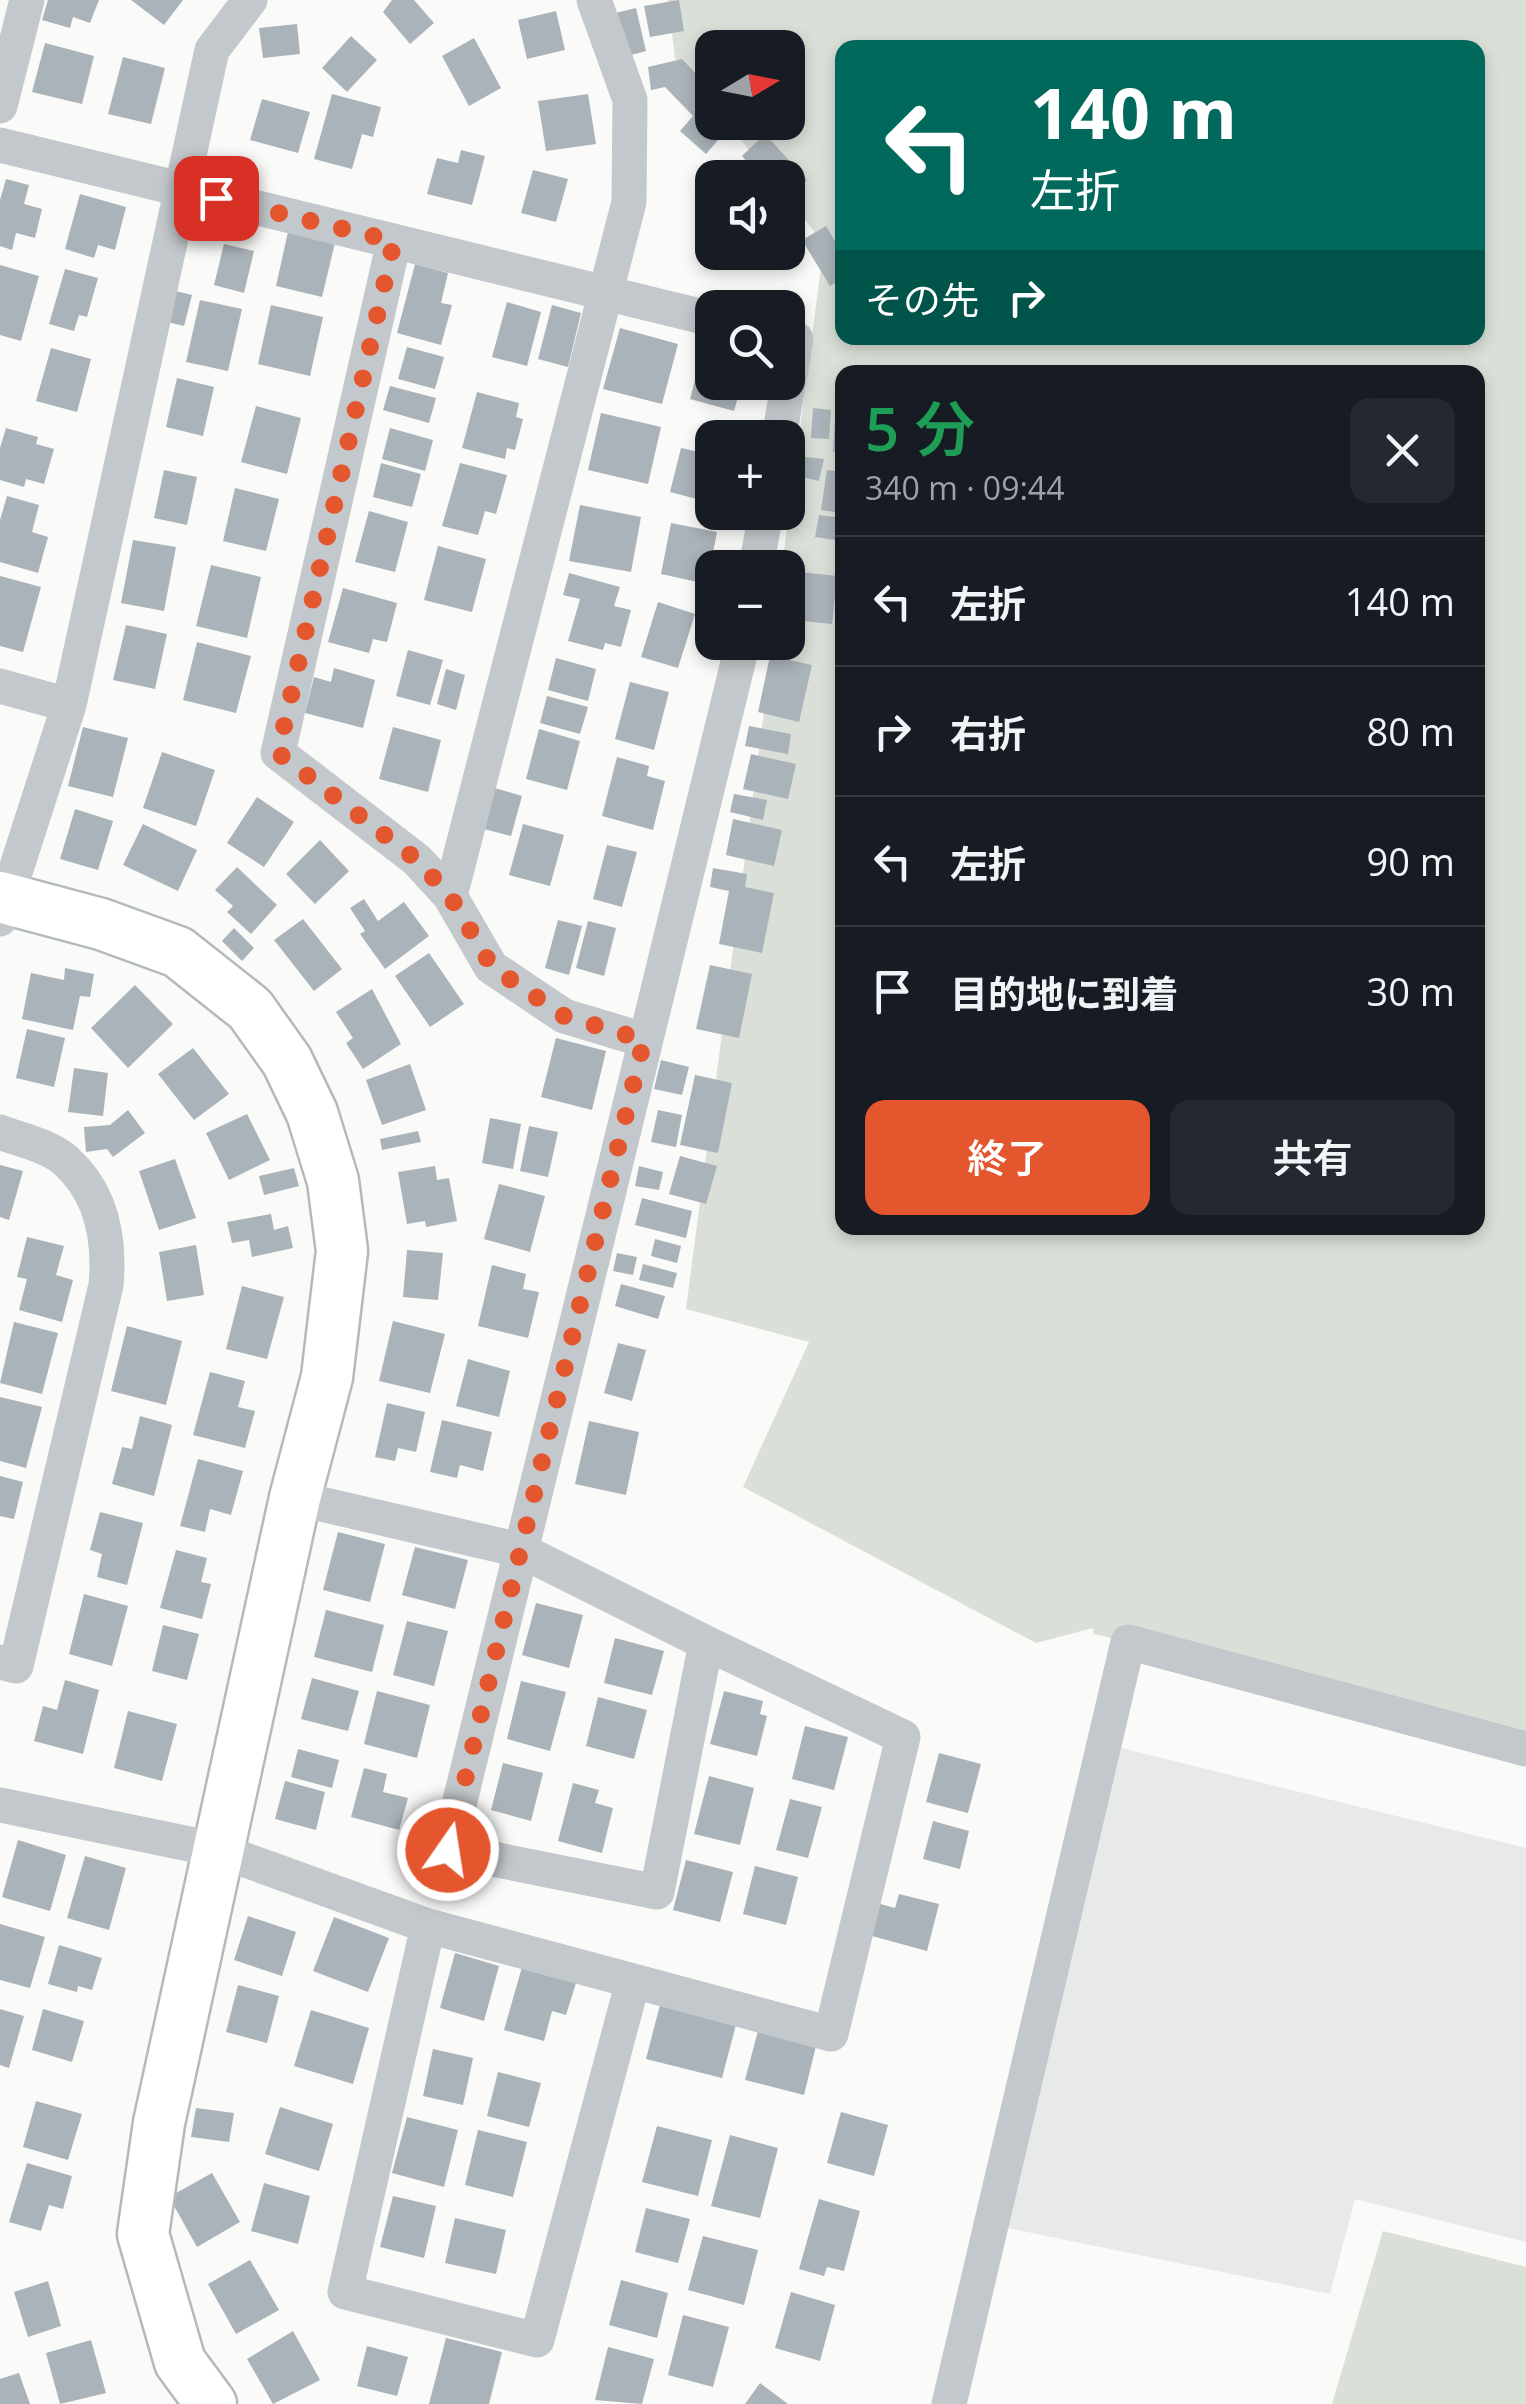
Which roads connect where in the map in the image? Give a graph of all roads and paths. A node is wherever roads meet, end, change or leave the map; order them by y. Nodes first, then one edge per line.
1 (27, 0) edge
2 (250, 0) edge
3 (594, 0) edge
4 (0, 106) edge
5 (0, 145) edge
6 (180, 189) junction
7 (394, 241) junction
8 (606, 293) junction
9 (695, 315) edge
10 (739, 660) edge
11 (0, 686) edge
12 (69, 705) junction
13 (450, 896) junction
14 (2, 905) edge
15 (644, 1040) junction
16 (0, 1132) edge
17 (295, 1498) junction
18 (520, 1550) junction
19 (706, 1643) junction
20 (0, 1662) edge
21 (1526, 1749) edge
22 (0, 1805) edge
23 (218, 1850) junction
24 (428, 1926) junction
25 (632, 1981) junction
26 (211, 2404) edge
27 (949, 2404) edge

1 - 4 street
2 - 6 street
3 - 8 street
5 - 6 street
6 - 7 street
6 - 12 street
7 - 8 street
7 - 13 street
8 - 9 street
8 - 13 street
10 - 15 street
11 - 12 street
12 - 14 street
13 - 15 street
14 - 17 street
15 - 18 street
16 - 20 street
17 - 18 street
17 - 23 street
18 - 19 street
18 - 19 street
19 - 25 street
21 - 27 street
22 - 23 street
23 - 24 street
23 - 26 street
24 - 25 street
24 - 25 street

